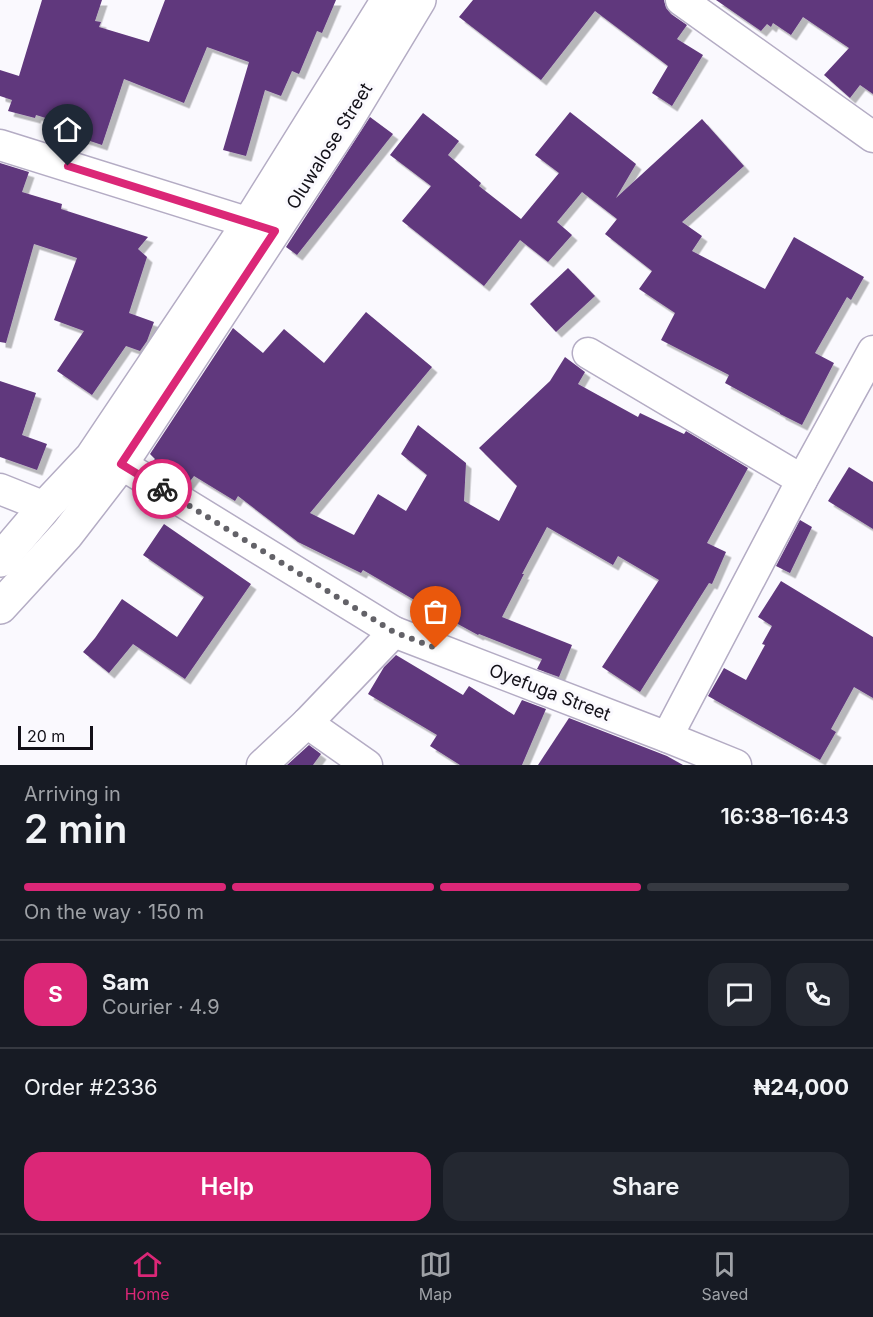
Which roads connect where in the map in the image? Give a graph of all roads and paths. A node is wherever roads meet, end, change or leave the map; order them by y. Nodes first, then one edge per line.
1 (388, 0) edge
2 (418, 0) edge
3 (681, 0) edge
4 (873, 137) edge
5 (0, 144) edge
6 (262, 227) junction
7 (873, 351) edge
8 (588, 353) dead end
9 (121, 464) junction
10 (801, 480) junction
11 (0, 489) edge
12 (45, 507) junction
13 (0, 560) edge
14 (0, 607) edge
15 (394, 632) junction
16 (307, 723) junction
17 (667, 737) junction
18 (262, 765) edge
19 (367, 765) edge
20 (736, 765) edge

1 - 6 street, Oluwalose Street
2 - 6 street, Oluwalose Street
3 - 4 street
5 - 6 street
6 - 9 street, Oluwalose Street
6 - 12 street, Oluwalose Street
7 - 10 street
8 - 10 street
9 - 14 street, Oluwalose Street
9 - 15 street, Oyefuga Street
10 - 17 street
11 - 12 street
12 - 13 street, Oluwalose Street
15 - 16 street
15 - 17 street, Oyefuga Street
16 - 18 street
16 - 19 street
17 - 20 street, Oyefuga Street

